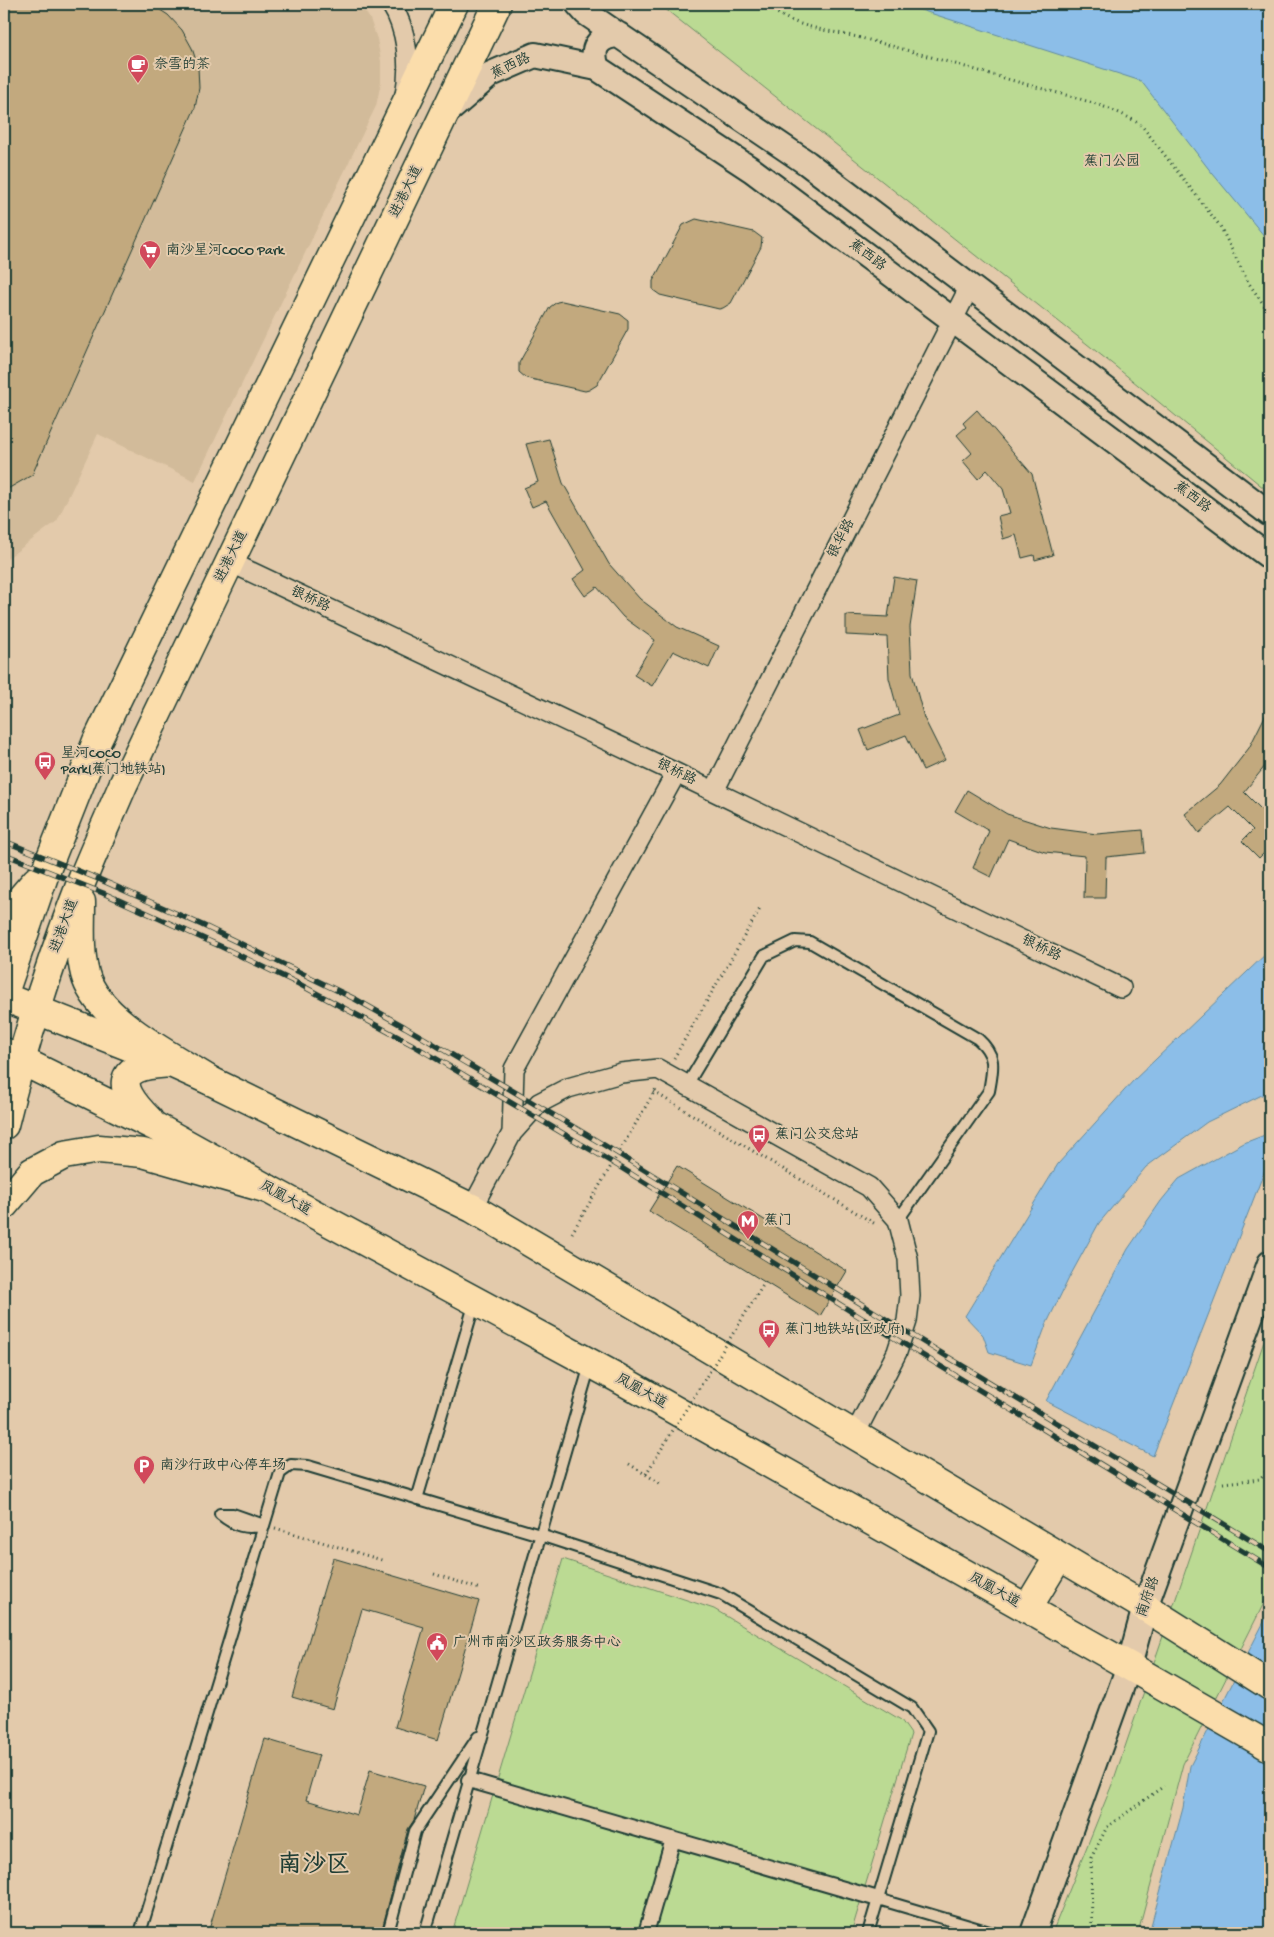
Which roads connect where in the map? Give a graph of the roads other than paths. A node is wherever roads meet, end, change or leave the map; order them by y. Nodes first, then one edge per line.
1 (391, 4) edge
2 (454, 4) edge
3 (497, 4) edge
4 (578, 4) edge
5 (619, 35) junction
6 (597, 68) junction
7 (402, 111) junction
8 (444, 115) junction
9 (970, 286) junction
10 (953, 320) junction
11 (1270, 514) edge
12 (1270, 556) edge
13 (230, 562) junction
14 (676, 773) junction
15 (714, 791) junction
16 (46, 870) junction
17 (81, 882) junction
18 (4, 918) edge
19 (1121, 988) dead end
20 (4, 995) edge
21 (35, 1011) junction
22 (12, 1056) edge
23 (170, 1063) junction
24 (210, 1081) junction
25 (687, 1085) junction
26 (4, 1125) edge
27 (156, 1127) junction
28 (512, 1133) junction
29 (268, 1190) junction
30 (4, 1205) edge
31 (472, 1208) junction
32 (890, 1224) junction
33 (1270, 1263) edge
34 (476, 1302) junction
35 (590, 1364) junction
36 (855, 1434) junction
37 (417, 1499) junction
38 (540, 1536) junction
39 (1059, 1556) junction
40 (1145, 1607) junction
41 (1027, 1610) junction
42 (1129, 1666) junction
43 (1270, 1686) edge
44 (484, 1728) junction
45 (1270, 1747) edge
46 (469, 1780) junction
47 (673, 1839) junction
48 (878, 1899) junction
49 (140, 1933) edge
50 (388, 1933) edge
51 (425, 1933) edge
52 (646, 1933) edge
53 (868, 1933) edge
54 (993, 1933) edge
55 (1033, 1933) edge

1 - 7 street
2 - 7 main road
3 - 8 main road, 进港大道
4 - 5 street
5 - 6 street
5 - 9 street
6 - 8 street, 蕉西路
6 - 10 street, 蕉西路
7 - 16 main road
8 - 13 main road, 进港大道
9 - 10 street, 银华路
9 - 11 street
10 - 12 street, 蕉西路
10 - 15 street, 银华路
13 - 14 street, 银桥路
13 - 17 main road, 进港大道
14 - 15 street, 银桥路
14 - 28 street
15 - 19 street, 银桥路
16 - 18 main road
16 - 20 main road
17 - 21 main road, 进港大道
17 - 24 main road
20 - 21 main road
21 - 22 main road, 进港大道
21 - 23 main road
22 - 26 main road, 进港大道
22 - 27 main road, 凤凰大道
23 - 24 main road
23 - 27 main road
24 - 31 main road
25 - 28 street
25 - 32 street
25 - 32 lane
27 - 29 main road, 凤凰大道
28 - 31 street
29 - 30 main road
29 - 34 main road, 凤凰大道
31 - 36 main road
32 - 36 street
33 - 40 street, 南府路
34 - 35 main road, 凤凰大道
34 - 37 lane
35 - 38 lane
35 - 41 main road, 凤凰大道
36 - 39 main road
37 - 38 lane
37 - 49 lane
38 - 44 lane
38 - 48 lane
39 - 40 main road
39 - 41 main road
40 - 42 street, 南府路
40 - 43 main road
41 - 42 main road, 凤凰大道
42 - 45 main road, 凤凰大道
42 - 55 street, 南府路
44 - 46 lane
44 - 50 lane
46 - 47 street
46 - 51 lane
47 - 48 street
47 - 52 street
48 - 53 lane
48 - 54 lane

